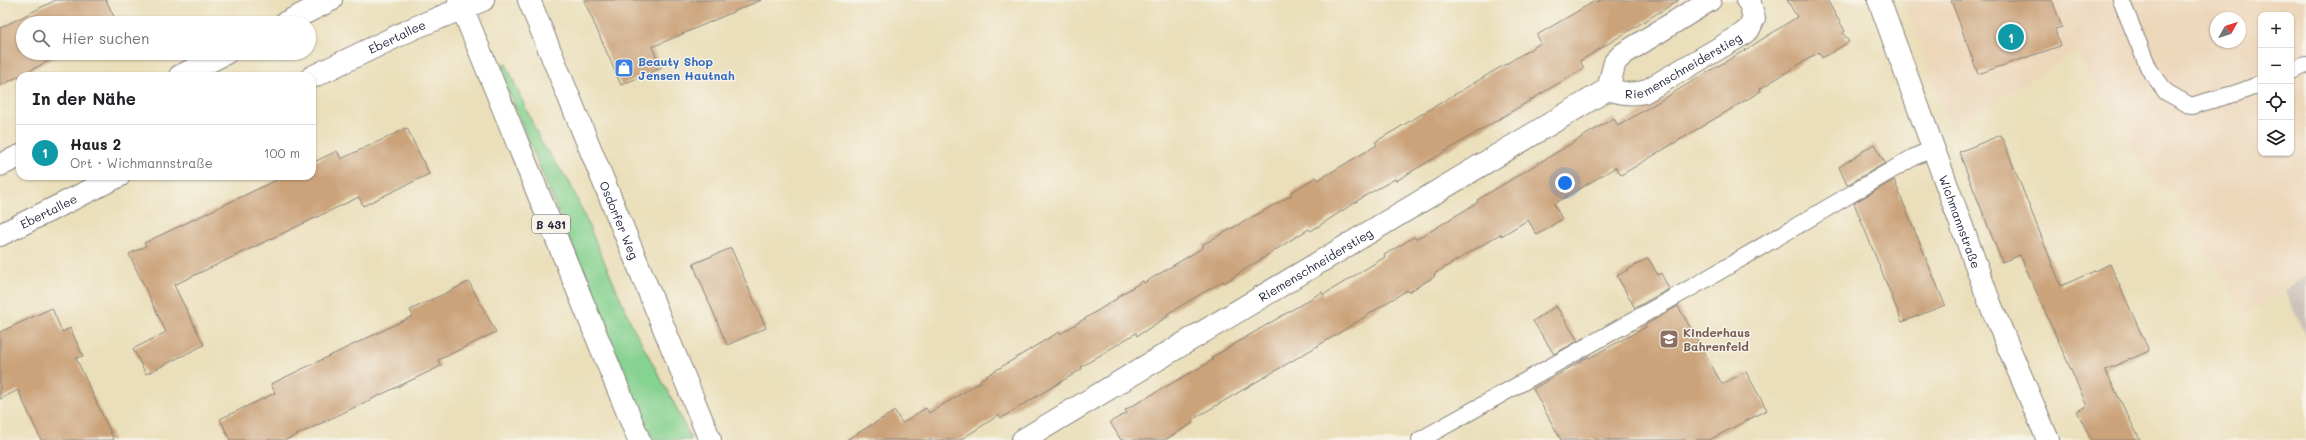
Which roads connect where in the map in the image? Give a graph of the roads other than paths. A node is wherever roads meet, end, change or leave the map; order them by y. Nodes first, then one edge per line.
1 (331, 0) edge
2 (483, 0) edge
3 (529, 0) edge
4 (1710, 0) edge
5 (1747, 0) edge
6 (1879, 0) edge
7 (2121, 0) edge
8 (461, 4) edge
9 (299, 16) edge
10 (212, 60) edge
11 (2306, 65) edge
12 (2294, 70) edge
13 (188, 72) edge
14 (316, 75) edge
15 (2258, 85) edge
16 (1608, 89) junction
17 (1932, 149) junction
18 (16, 158) edge
19 (0, 165) edge
20 (110, 180) edge
21 (0, 235) edge
22 (639, 440) edge
23 (710, 440) edge
24 (1023, 440) edge
25 (1420, 440) edge
26 (2048, 440) edge

1 - 9 street
2 - 8 street, Ebertallee
3 - 23 street, Osdorfer Weg
4 - 16 street, Riemenschneiderstieg
5 - 16 street, Riemenschneiderstieg
6 - 17 street, Wichmannstraße
7 - 15 lane
8 - 14 street, Ebertallee
8 - 22 street, B 431
10 - 13 street
11 - 12 lane
16 - 24 street, Riemenschneiderstieg
17 - 25 lane
17 - 26 street, Wichmannstraße
18 - 19 street
20 - 21 street, Ebertallee

